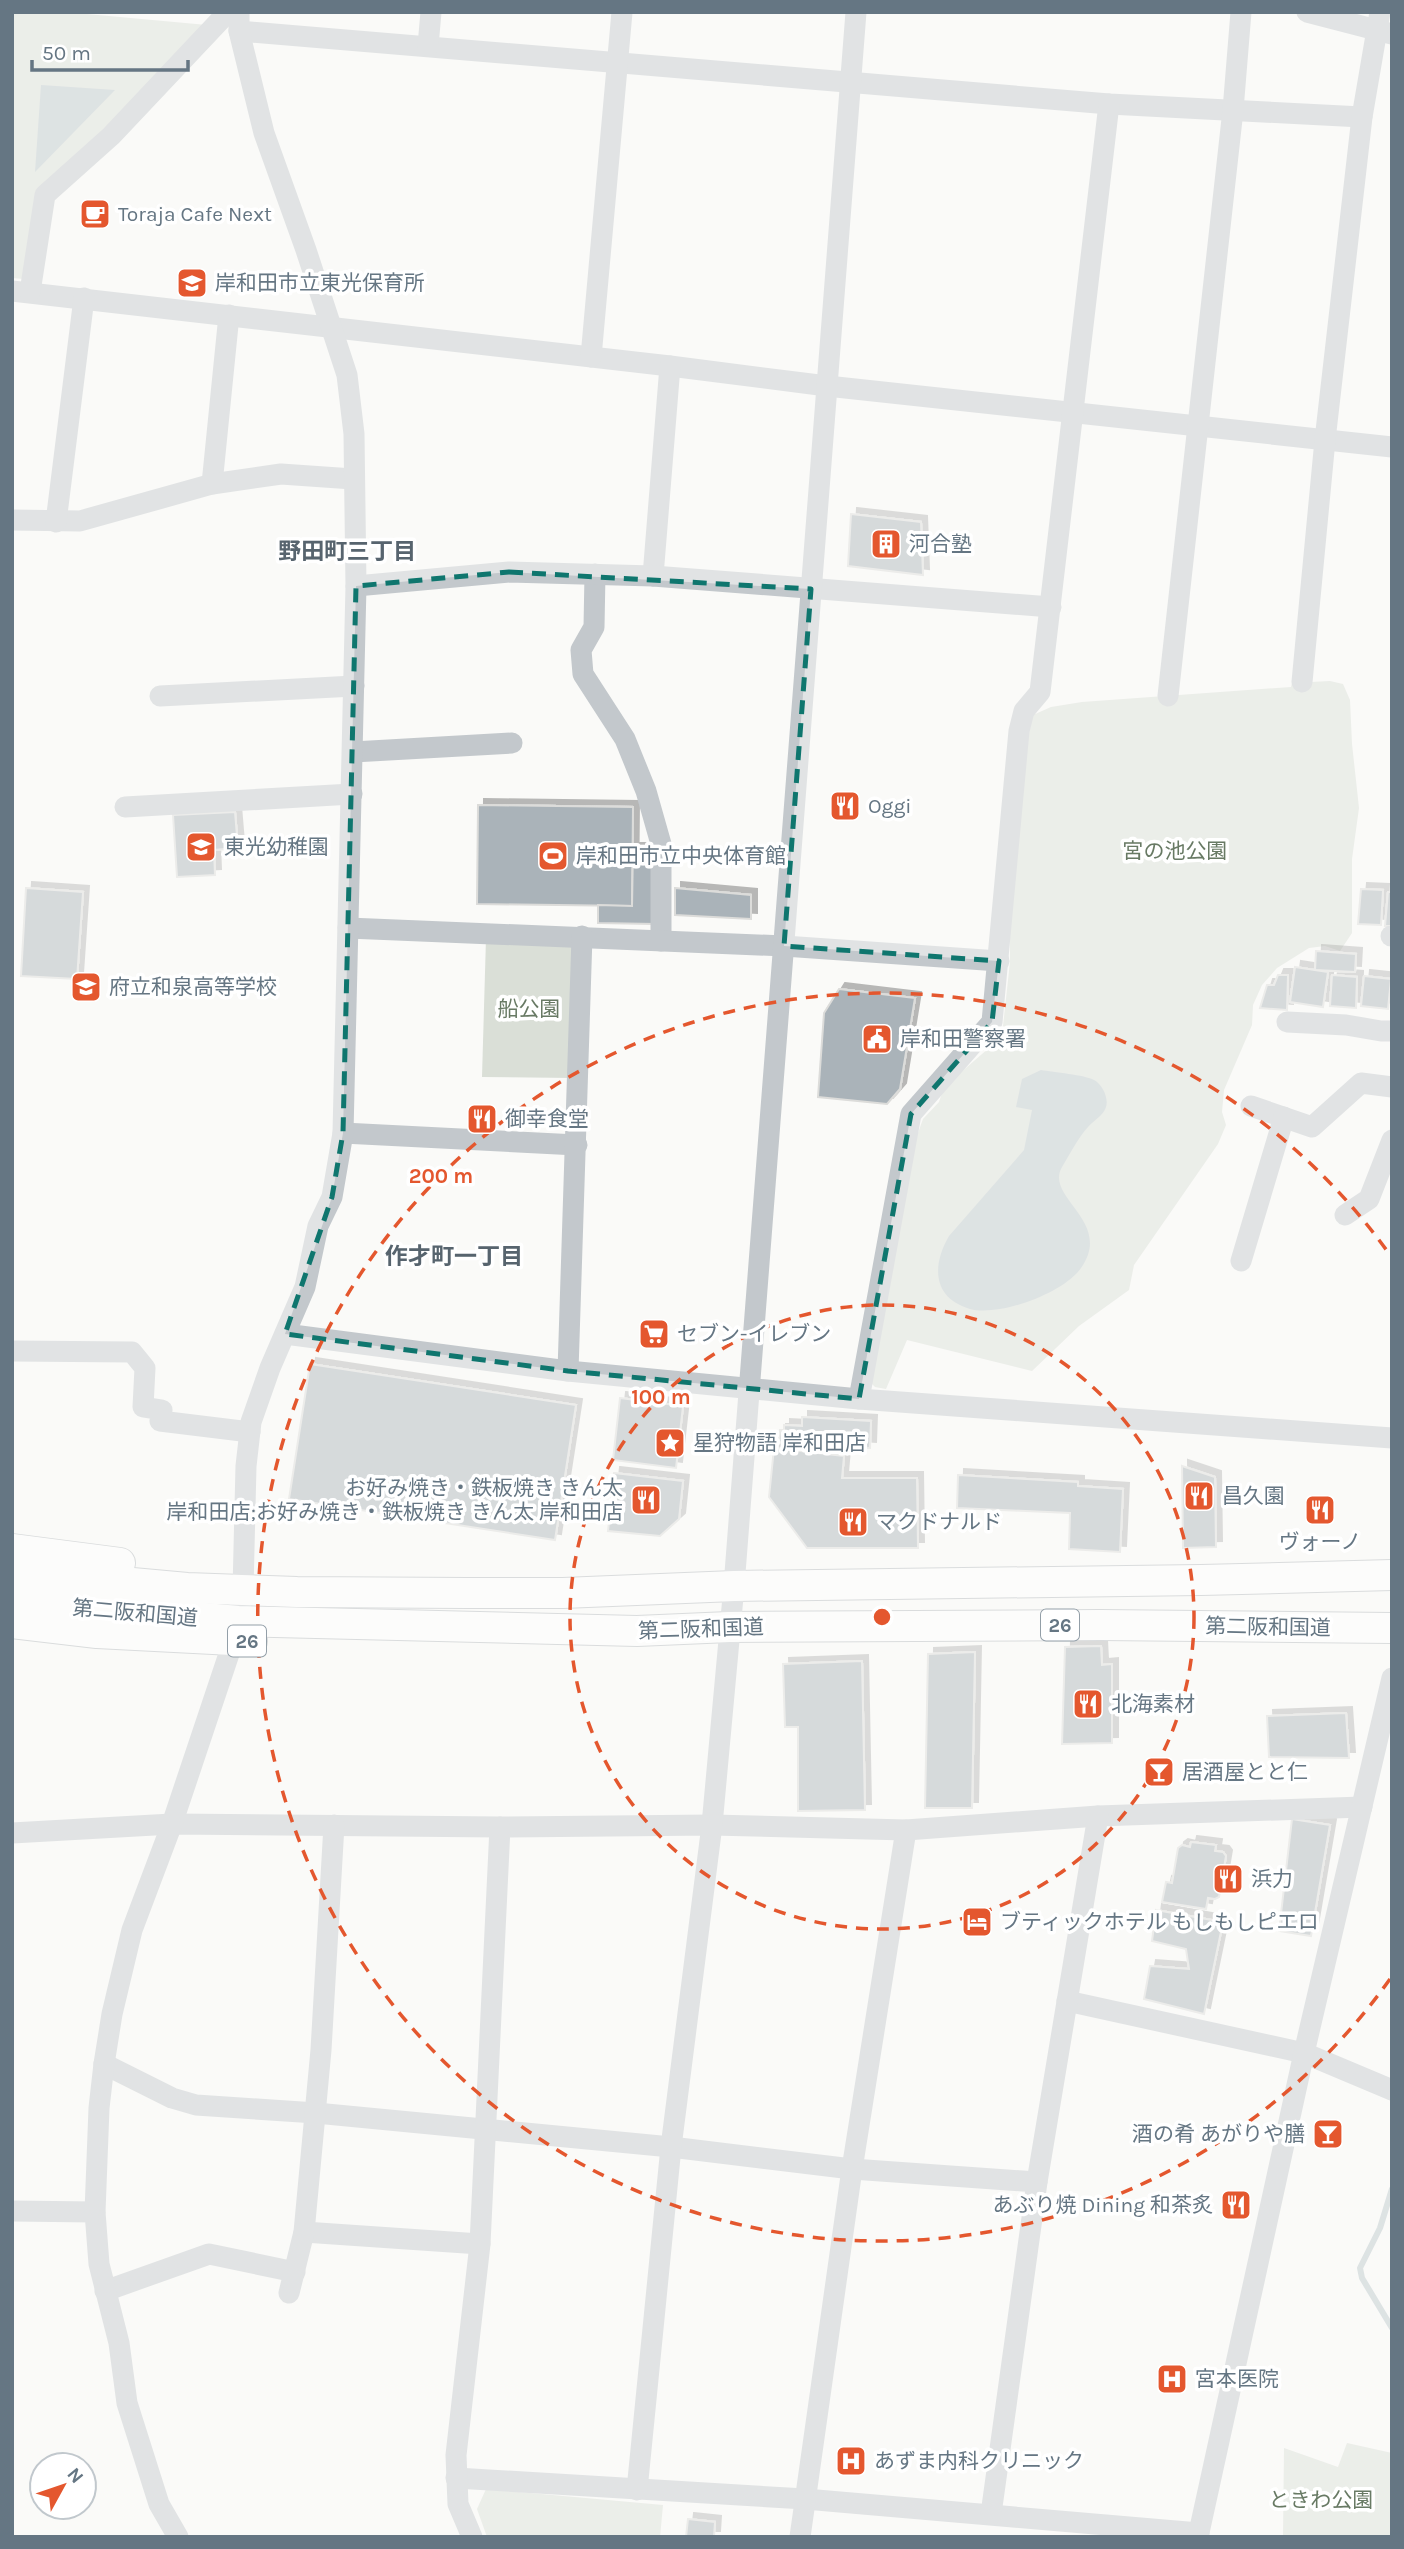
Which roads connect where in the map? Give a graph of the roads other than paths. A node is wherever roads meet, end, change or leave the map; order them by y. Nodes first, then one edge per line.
1 (228, 12) edge
2 (431, 12) edge
3 (622, 12) edge
4 (856, 12) edge
5 (1241, 12) edge
6 (1307, 12) edge
7 (239, 22) edge
8 (1383, 26) edge
9 (428, 46) junction
10 (618, 62) junction
11 (851, 81) junction
12 (1109, 104) junction
13 (1233, 110) junction
14 (1362, 117) junction
15 (21, 291) edge
16 (84, 298) junction
17 (229, 315) junction
18 (332, 327) junction
19 (591, 357) junction
20 (670, 366) junction
21 (827, 386) junction
22 (1072, 413) junction
23 (1197, 426) junction
24 (1325, 440) junction
25 (1392, 447) edge
26 (353, 479) junction
27 (212, 484) junction
28 (12, 520) edge
29 (56, 522) junction
30 (595, 574) junction
31 (653, 576) junction
32 (356, 586) junction
33 (811, 589) junction
34 (1051, 607) junction
35 (1301, 682) dead end
36 (354, 686) junction
37 (160, 696) dead end
38 (1168, 696) dead end
39 (512, 743) dead end
40 (353, 752) junction
41 (352, 794) junction
42 (125, 807) dead end
43 (348, 928) junction
44 (582, 936) junction
45 (661, 941) junction
46 (784, 946) junction
47 (999, 961) junction
48 (1287, 1022) dead end
49 (1392, 1031) edge
50 (1392, 1087) edge
51 (1251, 1106) dead end
52 (1284, 1117) junction
53 (343, 1133) junction
54 (1392, 1140) edge
55 (577, 1145) junction
56 (1345, 1216) dead end
57 (1241, 1261) dead end
58 (285, 1334) junction
59 (12, 1351) edge
60 (568, 1371) junction
61 (749, 1387) junction
62 (859, 1399) junction
63 (250, 1432) junction
64 (1392, 1438) edge
65 (12, 1549) edge
66 (12, 1572) edge
67 (1392, 1575) edge
68 (244, 1581) junction
69 (734, 1586) junction
70 (12, 1601) edge
71 (186, 1603) junction
72 (12, 1622) edge
73 (729, 1627) junction
74 (1392, 1628) edge
75 (235, 1631) junction
76 (1392, 1678) edge
77 (1362, 1807) junction
78 (1098, 1816) junction
79 (172, 1824) junction
80 (334, 1825) junction
81 (712, 1825) junction
82 (500, 1827) junction
83 (906, 1830) junction
84 (12, 1833) edge
85 (1067, 2001) junction
86 (1304, 2053) junction
87 (104, 2064) junction
88 (1392, 2090) edge
89 (316, 2113) junction
90 (484, 2131) junction
91 (671, 2147) junction
92 (852, 2169) junction
93 (1037, 2182) junction
94 (12, 2211) edge
95 (95, 2212) junction
96 (304, 2232) junction
97 (480, 2244) junction
98 (295, 2272) junction
99 (105, 2291) junction
100 (289, 2293) dead end
101 (456, 2478) junction
102 (637, 2490) junction
103 (805, 2499) junction
104 (991, 2514) junction
105 (1198, 2535) edge
106 (178, 2537) edge
107 (472, 2537) edge
108 (800, 2537) edge

1 - 15 street
2 - 9 street
3 - 10 street
4 - 11 street
5 - 13 street
6 - 8 street
7 - 9 street
7 - 18 street
8 - 14 street
9 - 10 street
10 - 11 street
10 - 19 street
11 - 12 street
11 - 21 street
12 - 13 street
12 - 22 street
13 - 14 street
13 - 23 street
14 - 24 street
15 - 16 street
16 - 17 street
16 - 29 street
17 - 18 street
17 - 27 street
18 - 19 street
18 - 26 street
19 - 20 street
20 - 21 street
20 - 31 street
21 - 22 street
21 - 33 street
22 - 23 street
22 - 34 street
23 - 24 street
23 - 38 street
24 - 25 street
24 - 35 street
26 - 27 street
26 - 32 street
27 - 29 street
28 - 29 street
30 - 31 street
30 - 32 street
30 - 45 street
31 - 33 street
32 - 36 street
33 - 34 street
33 - 46 street
34 - 47 street
36 - 37 street
36 - 40 street
39 - 40 street
40 - 41 street
41 - 42 street
41 - 43 street
43 - 44 street
43 - 53 street
44 - 45 street
44 - 55 street
45 - 46 street
46 - 47 street
46 - 61 street
47 - 62 street
48 - 49 street
50 - 52 street
51 - 52 street
52 - 57 street
53 - 55 street
53 - 58 street
54 - 56 street
55 - 60 street
58 - 60 street
58 - 63 street
59 - 63 street
60 - 61 street
61 - 62 street
61 - 69 street
62 - 64 street
63 - 68 street
65 - 68 highway, 26
66 - 71 highway, 第二阪和国道 / 26
67 - 69 highway, 第二阪和国道 / 26
68 - 69 highway, 第二阪和国道 / 26
68 - 71 highway, 第二阪和国道 / 26
68 - 75 street
69 - 73 street
70 - 71 highway, 第二阪和国道 / 26
71 - 75 highway, 第二阪和国道 / 26
72 - 75 highway, 26
73 - 74 highway, 第二阪和国道 / 26
73 - 75 highway, 第二阪和国道 / 26
73 - 81 street
75 - 79 street
76 - 77 street
77 - 78 street
77 - 86 street
78 - 83 street
78 - 85 street
79 - 80 street
79 - 84 street
79 - 87 street
80 - 82 street
80 - 89 street
81 - 82 street
81 - 83 street
81 - 91 street
82 - 90 street
83 - 92 street
85 - 86 street
85 - 93 street
86 - 88 street
86 - 105 street
87 - 89 street
87 - 95 street
89 - 90 street
89 - 96 street
90 - 91 street
90 - 97 street
91 - 92 street
91 - 102 street
92 - 93 street
92 - 103 street
93 - 104 street
94 - 95 street
95 - 99 street
96 - 97 street
96 - 98 street
97 - 101 street
98 - 99 street
98 - 100 street
99 - 106 street
101 - 102 street
101 - 107 street
102 - 103 street
103 - 104 street
103 - 108 street
104 - 105 street

